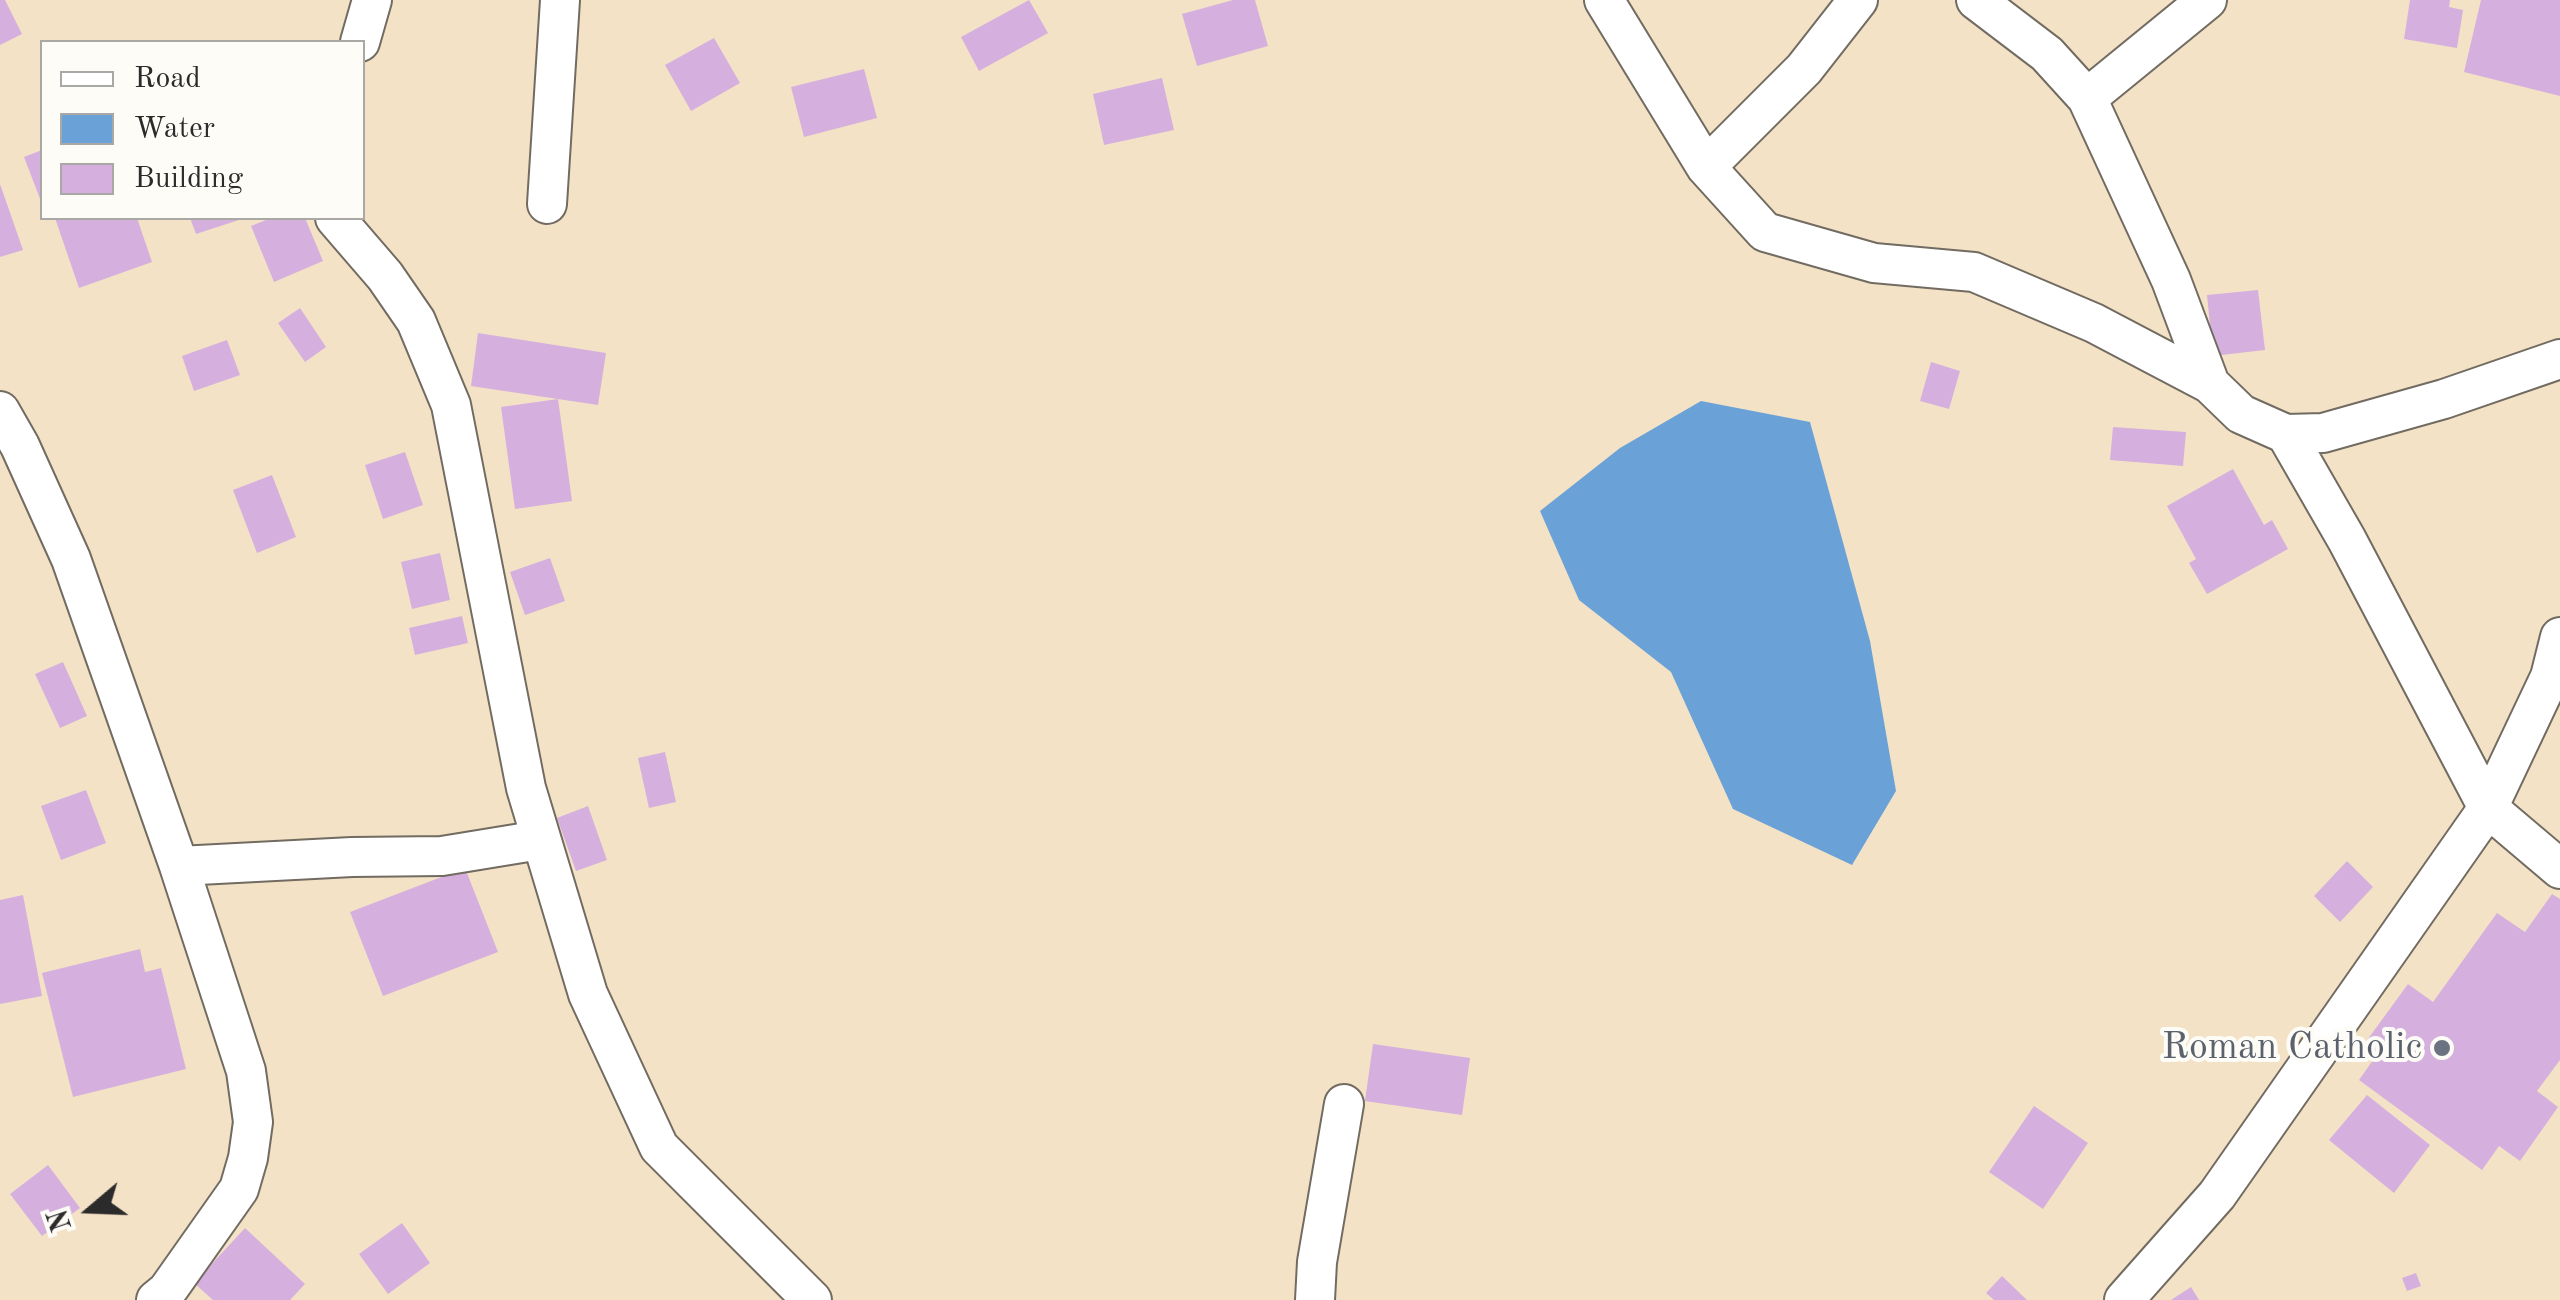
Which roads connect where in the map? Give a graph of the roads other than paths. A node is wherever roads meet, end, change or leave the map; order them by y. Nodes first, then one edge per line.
1 (372, 0) edge
2 (560, 0) edge
3 (1604, 0) edge
4 (1858, 0) edge
5 (1976, 0) edge
6 (2207, 0) edge
7 (361, 40) edge
8 (2088, 98) junction
9 (1706, 167) junction
10 (548, 204) dead end
11 (337, 220) edge
12 (2560, 358) edge
13 (2210, 384) junction
14 (0, 411) edge
15 (2286, 434) junction
16 (2560, 636) edge
17 (2488, 808) junction
18 (540, 840) junction
19 (179, 866) junction
20 (2560, 869) edge
21 (1344, 1104) dead end
22 (165, 1297) edge
23 (812, 1300) edge
24 (1315, 1300) edge
25 (2124, 1300) edge

1 - 7 street
2 - 10 street
3 - 9 street
4 - 9 street
5 - 8 street
6 - 8 street
8 - 13 street
9 - 13 street
11 - 18 street
12 - 15 street
13 - 15 street
14 - 19 street
15 - 17 street
16 - 17 street
17 - 20 street
17 - 25 street
18 - 19 street
18 - 23 street
19 - 22 street
21 - 24 street

